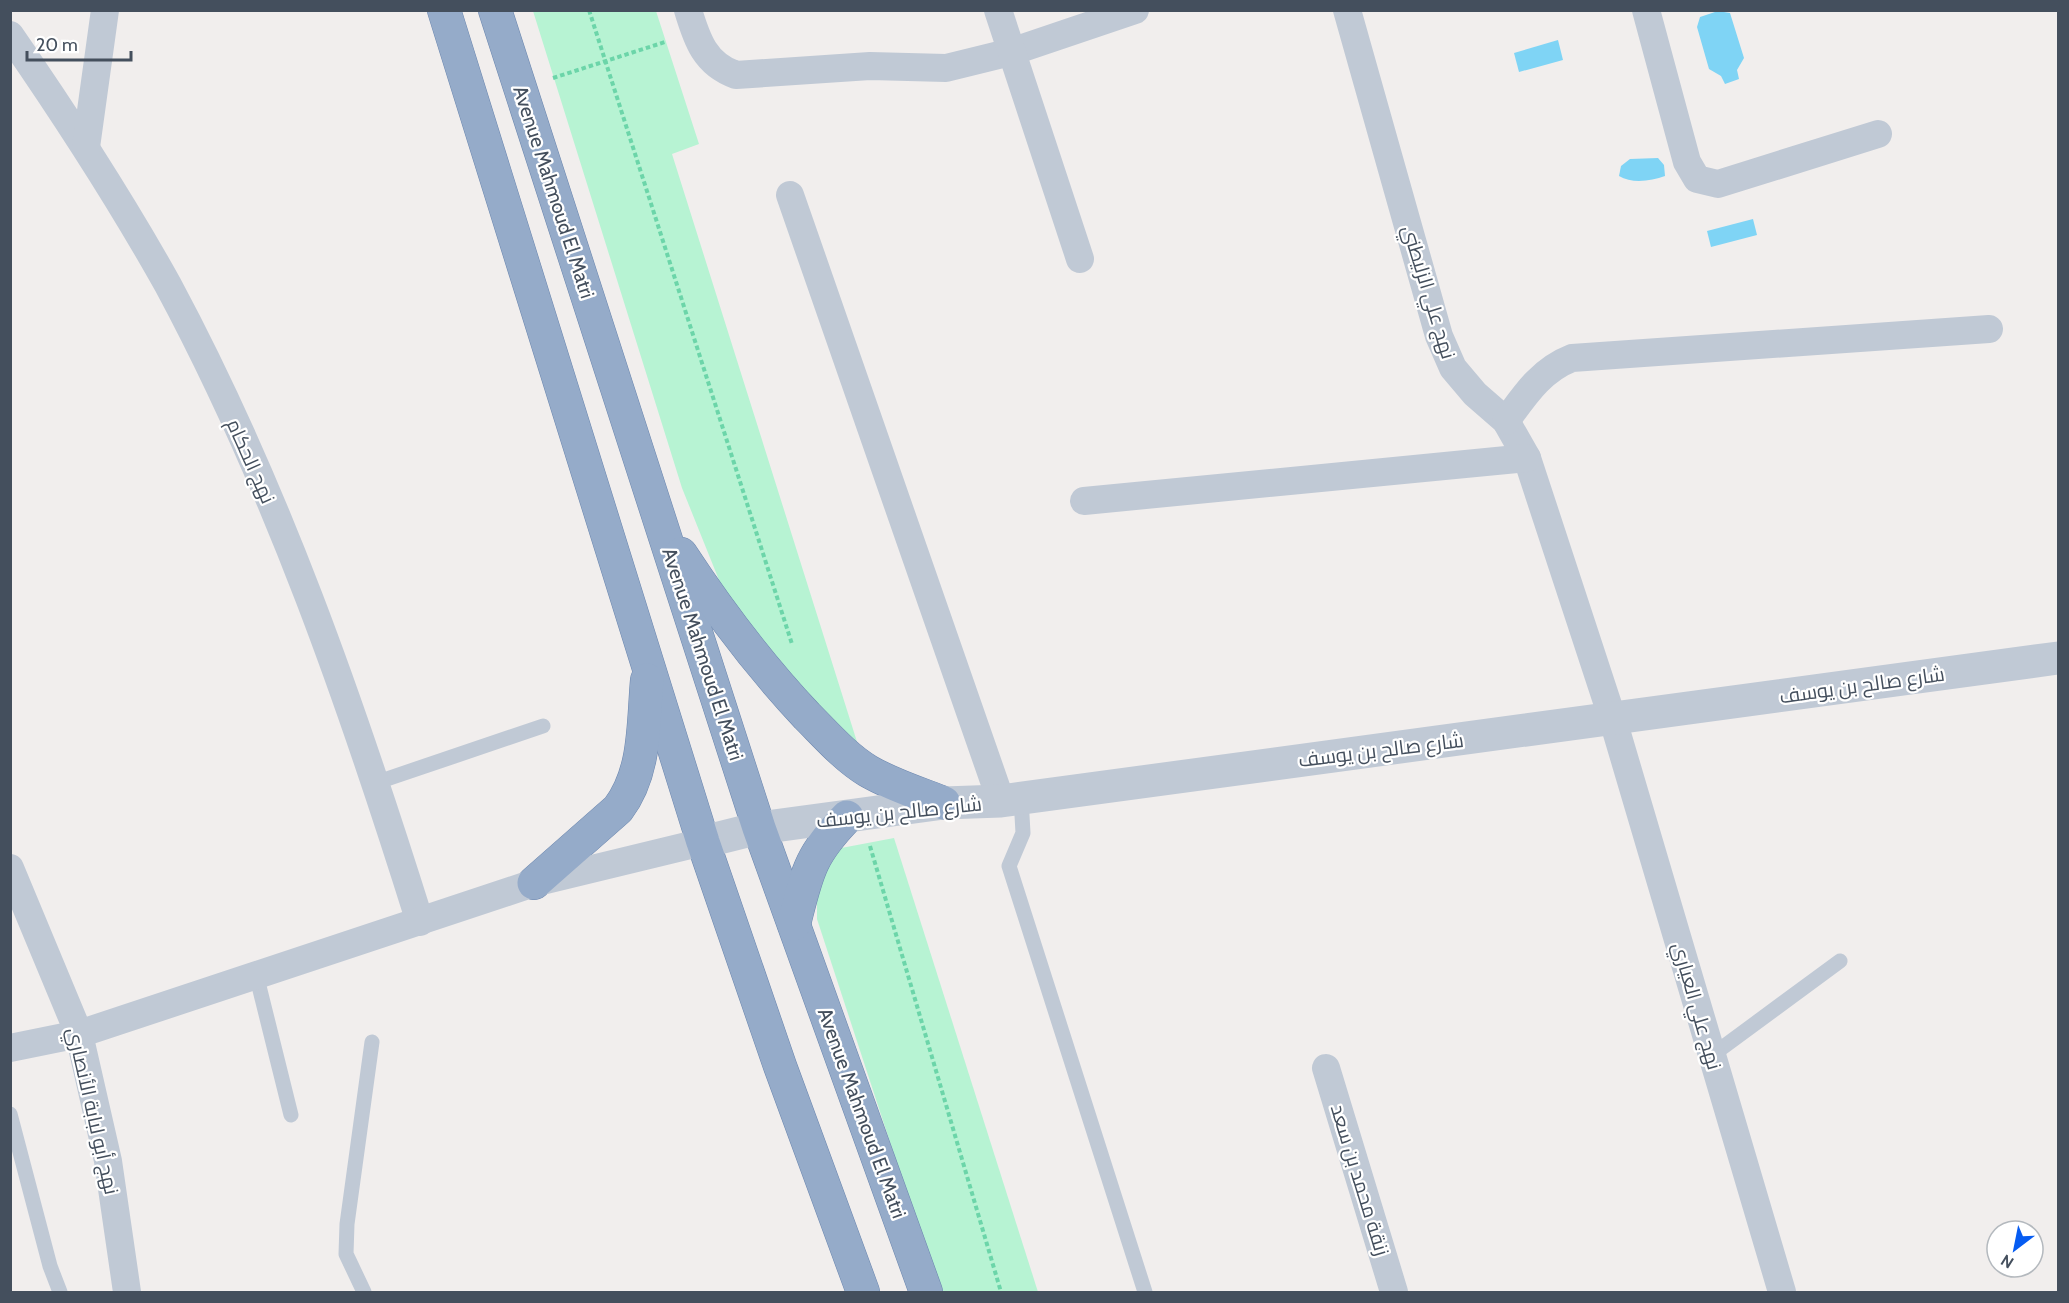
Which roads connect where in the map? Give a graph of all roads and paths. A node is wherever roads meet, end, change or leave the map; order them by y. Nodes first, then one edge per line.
1 (105, 10) edge
2 (444, 10) edge
3 (495, 10) edge
4 (998, 10) edge
5 (1135, 10) edge
6 (1347, 10) edge
7 (1646, 10) edge
8 (691, 22) edge
9 (10, 35) edge
10 (1011, 52) junction
11 (521, 89) junction
12 (1878, 134) dead end
13 (86, 147) junction
14 (790, 195) dead end
15 (1080, 259) dead end
16 (1989, 329) dead end
17 (1506, 421) junction
18 (1527, 458) junction
19 (1084, 501) dead end
20 (660, 522) junction
21 (2058, 658) edge
22 (649, 660) junction
23 (1613, 720) junction
24 (543, 726) dead end
25 (375, 783) junction
26 (1011, 799) junction
27 (944, 803) junction
28 (847, 817) junction
29 (759, 828) junction
30 (704, 842) junction
31 (10, 868) edge
32 (534, 883) junction
33 (420, 922) junction
34 (794, 924) junction
35 (1840, 961) dead end
36 (256, 974) junction
37 (79, 1034) junction
38 (372, 1042) dead end
39 (10, 1048) edge
40 (1711, 1056) junction
41 (1326, 1068) dead end
42 (10, 1114) edge
43 (291, 1116) dead end
44 (60, 1293) edge
45 (127, 1293) edge
46 (363, 1293) edge
47 (863, 1293) edge
48 (926, 1293) edge
49 (1145, 1293) edge
50 (1394, 1293) edge
51 (1782, 1293) edge

1 - 13 street
2 - 22 highway
3 - 11 highway, Avenue Mahmoud El Matri
4 - 10 street
5 - 10 street
6 - 17 street, نهج علي الزليطني
7 - 12 street
8 - 10 street
8 - 11 path
9 - 13 street, نهج الحكام
10 - 15 street
11 - 20 highway, Avenue Mahmoud El Matri
13 - 25 street, نهج الحكام
14 - 26 street
16 - 17 street
17 - 18 street, نهج علي الزليطني
18 - 19 street
18 - 23 street, نهج علي الزليطني
20 - 27 highway
20 - 29 highway, Avenue Mahmoud El Matri
21 - 23 street, شارع صالح بن يوسف
22 - 30 highway
22 - 32 highway
23 - 26 street, شارع صالح بن يوسف
23 - 40 street, نهج علي العياري
24 - 25 lane
25 - 33 street, نهج الحكام
26 - 27 street, شارع صالح بن يوسف
26 - 49 lane
27 - 28 street, شارع صالح بن يوسف
28 - 29 street, شارع صالح بن يوسف
28 - 34 highway
29 - 30 street, شارع صالح بن يوسف
29 - 34 highway, Avenue Mahmoud El Matri
30 - 32 street
30 - 47 highway
31 - 37 street, نهج أبو لبابة الأنصاري
32 - 33 street
33 - 36 street
34 - 48 highway, Avenue Mahmoud El Matri
35 - 40 lane
36 - 37 street
36 - 43 lane
37 - 39 street
37 - 45 street, نهج أبو لبابة الأنصاري
38 - 46 lane
40 - 51 street, نهج علي العياري
41 - 50 street, زنقة محمد بن سعد
42 - 44 lane

